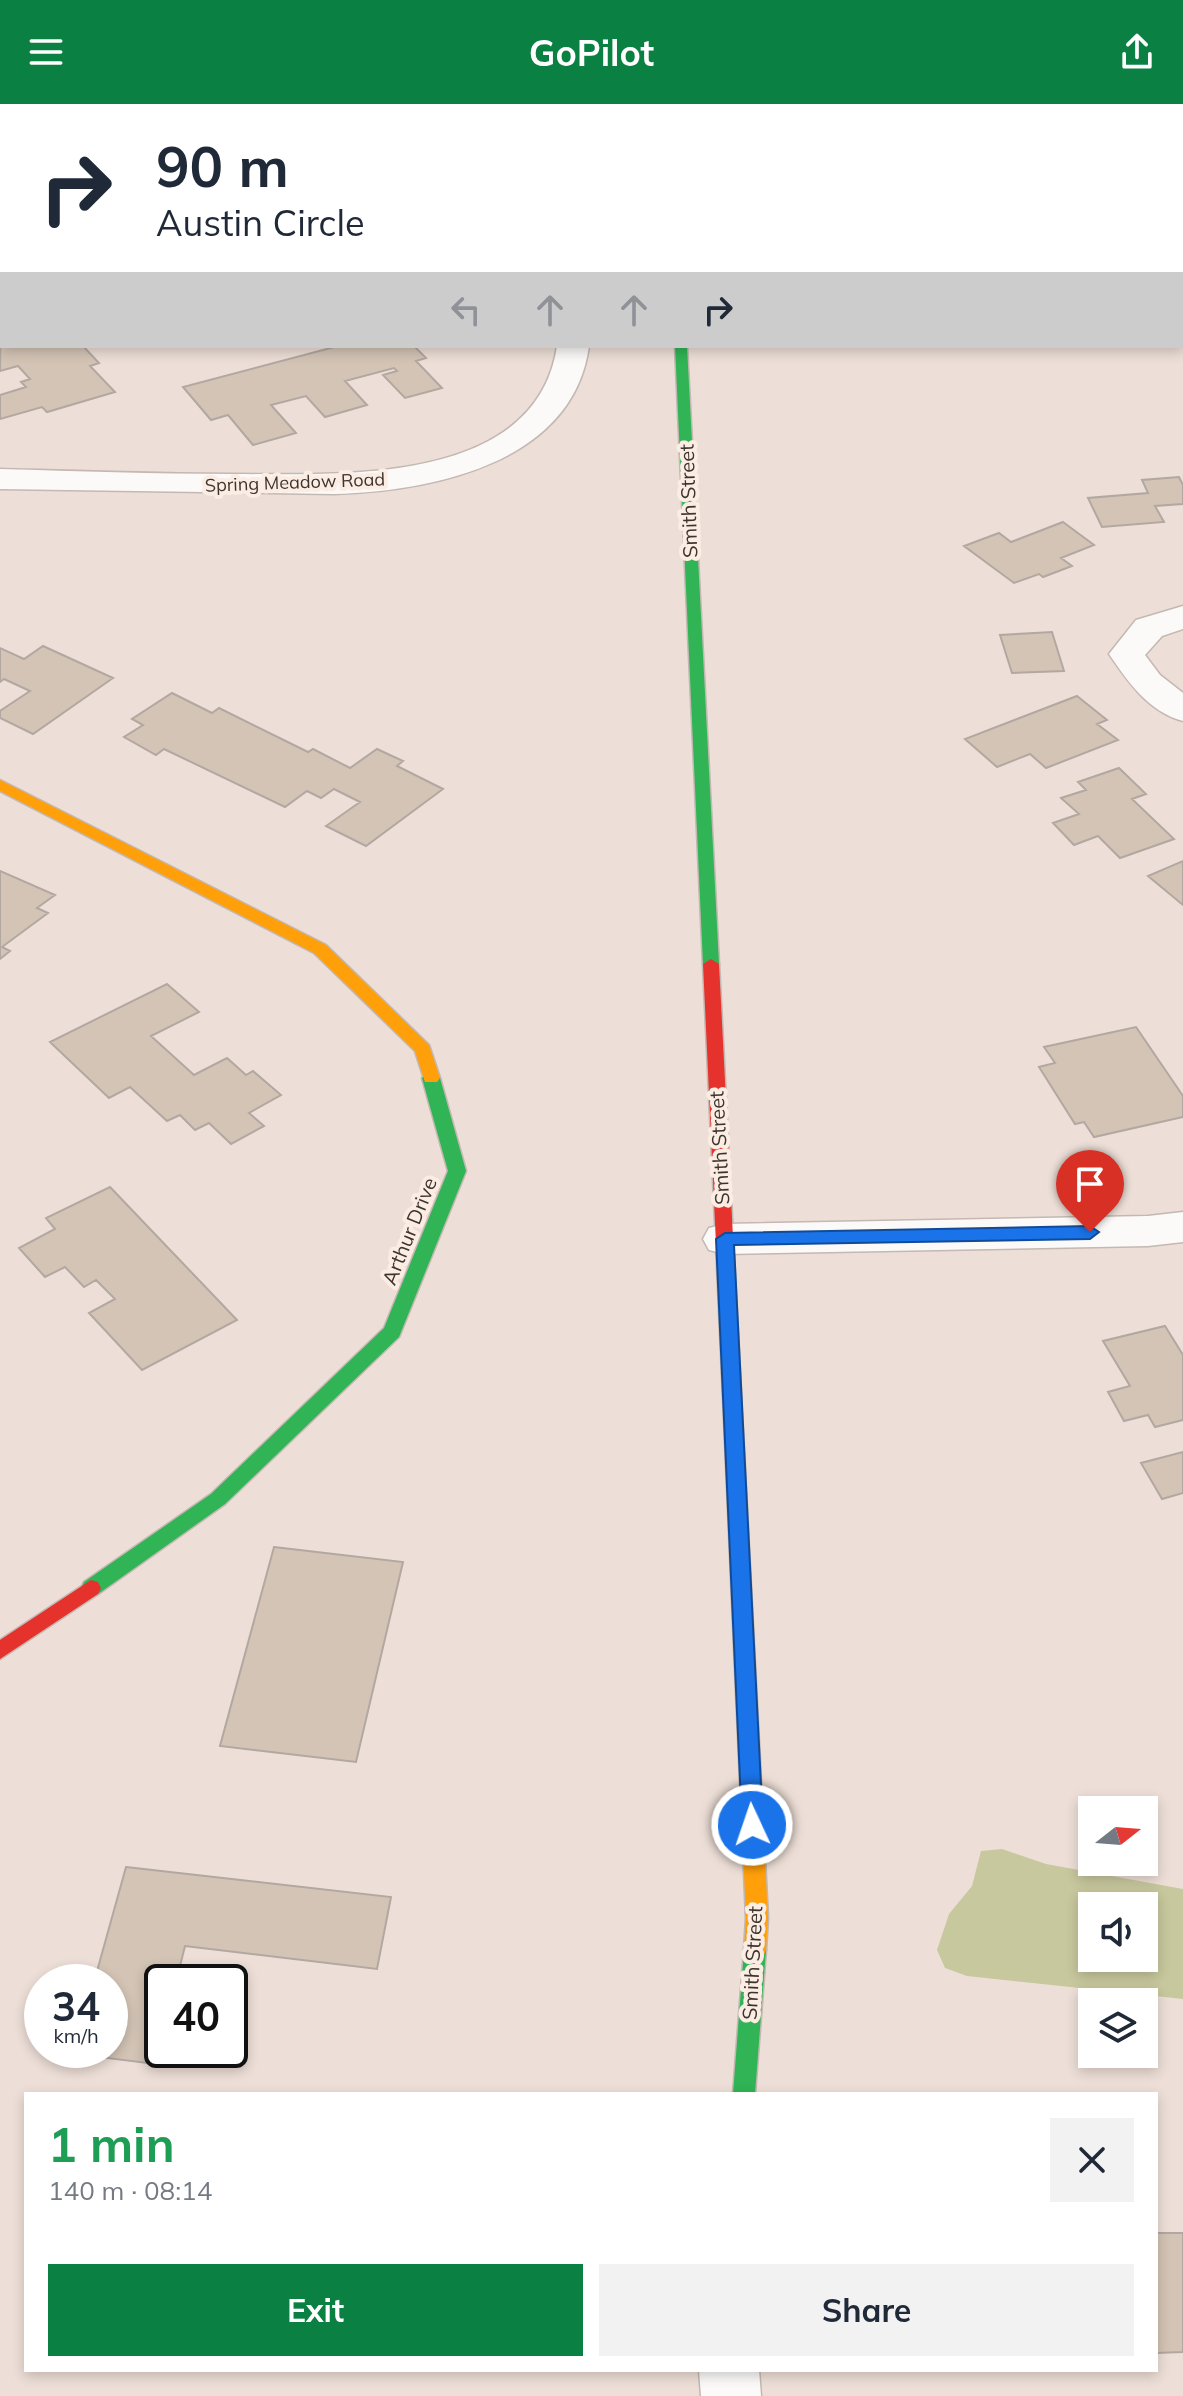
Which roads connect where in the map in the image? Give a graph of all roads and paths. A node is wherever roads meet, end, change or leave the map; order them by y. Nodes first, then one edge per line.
1 (573, 348) edge
2 (681, 348) edge
3 (0, 479) edge
4 (1183, 617) edge
5 (1183, 710) edge
6 (0, 785) edge
7 (1183, 1227) edge
8 (725, 1239) junction
9 (0, 1651) edge
10 (744, 2092) edge
11 (729, 2372) edge
12 (731, 2396) edge

1 - 3 street, Spring Meadow Road
2 - 8 street, Smith Street
4 - 5 street
6 - 9 street, Arthur Drive
7 - 8 street
8 - 10 street, Smith Street
11 - 12 street

